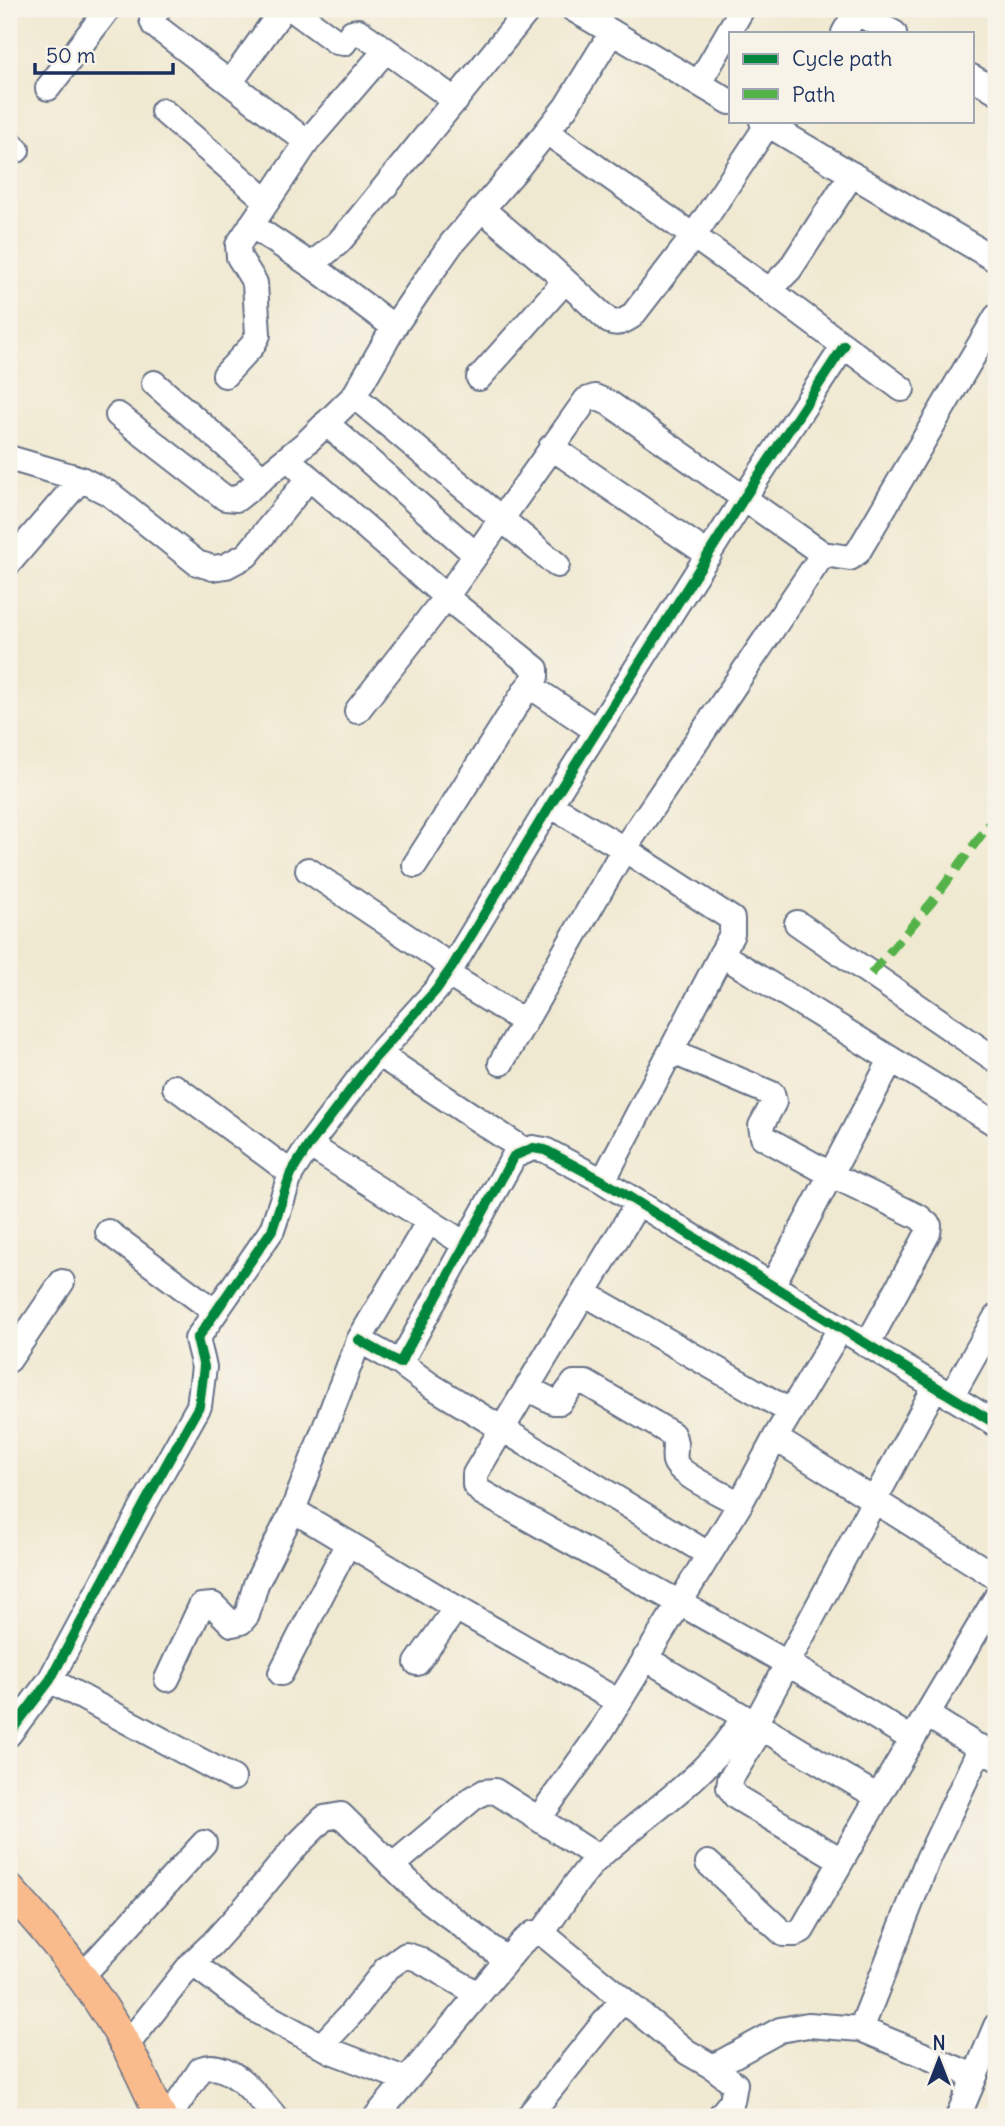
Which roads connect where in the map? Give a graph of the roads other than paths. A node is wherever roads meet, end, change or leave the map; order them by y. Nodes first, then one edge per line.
1 (108, 9) edge
2 (283, 9) edge
3 (292, 9) edge
4 (529, 9) edge
5 (573, 9) edge
6 (741, 9) edge
7 (154, 10) edge
8 (850, 18) edge
9 (612, 32) junction
10 (891, 32) edge
11 (387, 50) junction
12 (974, 78) edge
13 (230, 83) junction
14 (699, 83) junction
15 (48, 88) dead end
16 (996, 91) edge
17 (456, 101) junction
18 (729, 101) edge
19 (163, 111) dead end
20 (778, 125) edge
21 (547, 132) junction
22 (307, 142) junction
23 (852, 174) junction
24 (267, 201) junction
25 (482, 209) junction
26 (251, 225) junction
27 (693, 237) junction
28 (996, 260) edge
29 (311, 265) junction
30 (565, 281) junction
31 (769, 290) junction
32 (996, 317) edge
33 (394, 327) junction
34 (844, 346) junction
35 (225, 375) dead end
36 (479, 378) dead end
37 (154, 383) dead end
38 (902, 389) dead end
39 (354, 396) junction
40 (118, 415) dead end
41 (326, 423) junction
42 (551, 447) junction
43 (9, 458) edge
44 (287, 459) junction
45 (263, 478) junction
46 (309, 478) junction
47 (81, 480) junction
48 (744, 498) junction
49 (501, 519) junction
50 (823, 554) junction
51 (476, 555) junction
52 (709, 555) junction
53 (9, 563) edge
54 (557, 565) dead end
55 (446, 597) junction
56 (527, 688) junction
57 (357, 711) dead end
58 (597, 731) junction
59 (550, 805) junction
60 (624, 849) junction
61 (415, 864) dead end
62 (308, 870) dead end
63 (797, 923) dead end
64 (721, 954) junction
65 (449, 971) junction
66 (525, 1022) junction
67 (671, 1051) junction
68 (374, 1059) junction
69 (891, 1060) junction
70 (996, 1060) edge
71 (501, 1063) dead end
72 (176, 1087) dead end
73 (996, 1123) edge
74 (309, 1145) junction
75 (524, 1150) junction
76 (291, 1173) junction
77 (832, 1175) junction
78 (603, 1181) junction
79 (638, 1203) junction
80 (429, 1221) junction
81 (108, 1232) dead end
82 (465, 1244) junction
83 (62, 1282) dead end
84 (772, 1286) junction
85 (584, 1293) junction
86 (214, 1311) junction
87 (996, 1317) edge
88 (840, 1329) junction
89 (359, 1340) junction
90 (867, 1345) junction
91 (9, 1360) edge
92 (400, 1363) junction
93 (527, 1388) junction
94 (943, 1392) junction
95 (791, 1412) junction
96 (996, 1424) edge
97 (503, 1428) junction
98 (775, 1438) junction
99 (873, 1502) junction
100 (740, 1504) junction
101 (293, 1510) junction
102 (348, 1543) junction
103 (708, 1554) junction
104 (996, 1577) edge
105 (996, 1598) edge
106 (679, 1601) junction
107 (456, 1608) junction
108 (645, 1658) junction
109 (417, 1663) dead end
110 (787, 1663) junction
111 (281, 1673) dead end
112 (167, 1679) dead end
113 (50, 1680) junction
114 (619, 1702) junction
115 (926, 1715) junction
116 (754, 1723) junction
117 (9, 1734) edge
118 (912, 1739) junction
119 (989, 1753) edge
120 (233, 1778) dead end
121 (878, 1797) junction
122 (539, 1818) junction
123 (204, 1843) dead end
124 (598, 1857) junction
125 (841, 1860) junction
126 (708, 1863) dead end
127 (392, 1866) junction
128 (9, 1889) edge
129 (542, 1933) junction
130 (507, 1960) junction
131 (192, 1963) junction
132 (81, 1977) junction
133 (478, 1994) junction
134 (623, 1999) junction
135 (996, 2026) edge
136 (860, 2029) junction
137 (126, 2046) junction
138 (321, 2046) junction
139 (713, 2067) junction
140 (974, 2076) junction
141 (407, 2080) junction
142 (161, 2117) edge
143 (169, 2117) edge
144 (275, 2117) edge
145 (376, 2117) edge
146 (528, 2117) edge
147 (719, 2117) edge
148 (958, 2117) edge

1 - 15 street
2 - 13 street
3 - 11 street
4 - 17 street
5 - 9 street
6 - 14 street
7 - 13 street
8 - 10 street
9 - 14 street
9 - 21 street
11 - 17 street
11 - 22 street
12 - 16 street
13 - 22 street
14 - 18 street
17 - 29 street
19 - 24 street
20 - 23 street
20 - 27 street
21 - 25 street
21 - 27 street
22 - 24 street
23 - 28 street
23 - 31 street
24 - 26 street
25 - 30 street
25 - 33 street
26 - 29 street
26 - 35 street
27 - 30 street
27 - 31 street
29 - 33 street
30 - 36 street
31 - 34 street
32 - 50 street
33 - 39 street
34 - 38 street
34 - 48 street
37 - 45 street
39 - 41 street
39 - 49 street
40 - 45 street
41 - 44 street
41 - 51 street
42 - 48 street
42 - 49 street
42 - 52 street
43 - 47 street
44 - 45 street
44 - 46 street
46 - 47 street
46 - 55 street
47 - 53 street
48 - 50 street
48 - 52 street
49 - 51 street
49 - 54 street
50 - 60 street
51 - 55 street
52 - 58 street
55 - 56 street
55 - 57 street
56 - 58 street
56 - 61 street
58 - 59 street
59 - 60 street
59 - 65 street
60 - 64 street
60 - 66 street
62 - 65 street
63 - 70 street
64 - 67 street
64 - 69 street
65 - 66 street
65 - 68 street
66 - 71 street
67 - 77 street
67 - 78 street
68 - 74 street
68 - 75 street
69 - 73 street
69 - 77 street
72 - 76 street
74 - 76 street
74 - 80 street
75 - 78 street
75 - 82 street
76 - 86 street
77 - 84 street
77 - 90 street
78 - 79 street
79 - 84 street
79 - 85 street
80 - 82 street
80 - 89 street
81 - 86 street
82 - 92 street
83 - 91 street
84 - 88 street
85 - 93 street
85 - 95 street
86 - 113 street
87 - 94 street
88 - 90 street
88 - 95 street
89 - 92 street
89 - 101 street
90 - 94 street
92 - 97 street
93 - 97 street
93 - 100 street
94 - 96 street
94 - 99 street
95 - 98 street
97 - 103 street
97 - 106 street
98 - 99 street
98 - 100 street
99 - 104 street
99 - 110 street
100 - 103 street
101 - 102 street
101 - 112 street
102 - 107 street
102 - 111 street
103 - 106 street
105 - 115 street
106 - 108 street
106 - 110 street
107 - 109 street
107 - 114 street
108 - 114 street
108 - 116 street
110 - 116 street
110 - 118 street
113 - 117 street
113 - 120 street
114 - 122 street
115 - 118 street
115 - 119 street
116 - 121 street
116 - 124 street
116 - 125 street
118 - 121 street
119 - 136 street
121 - 125 street
122 - 124 street
122 - 127 street
123 - 132 street
124 - 129 street
125 - 126 street
127 - 130 street
127 - 131 street
128 - 132 main road
129 - 130 street
129 - 134 street
130 - 133 street
131 - 137 street
131 - 138 street
132 - 137 main road
133 - 138 street
133 - 141 street
134 - 139 street
134 - 146 street
135 - 140 street
136 - 139 street
136 - 140 street
137 - 142 main road
138 - 141 street
139 - 147 street
140 - 148 street
141 - 145 street
143 - 144 street

